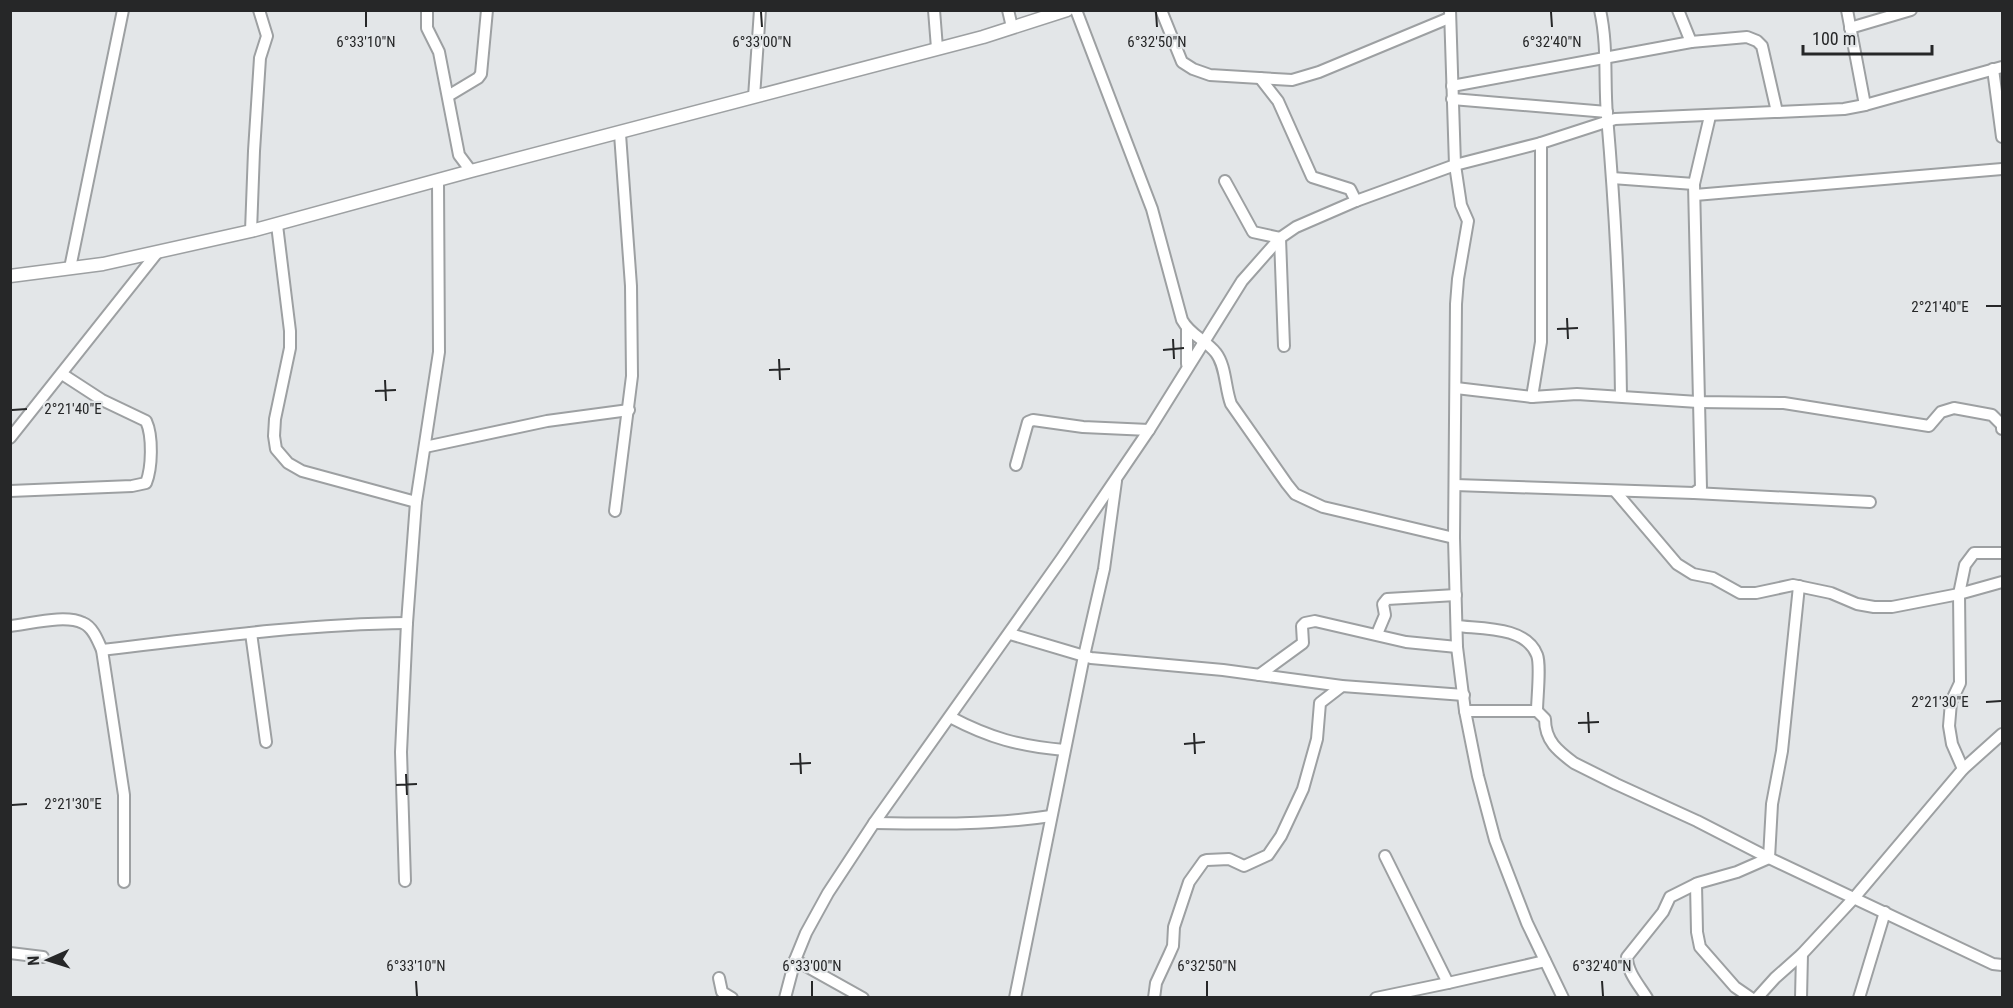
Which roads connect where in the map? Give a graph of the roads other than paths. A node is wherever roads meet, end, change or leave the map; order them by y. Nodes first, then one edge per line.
1 (123, 10) edge
2 (259, 10) edge
3 (427, 10) edge
4 (487, 10) edge
5 (760, 10) edge
6 (934, 10) edge
7 (1008, 10) edge
8 (1067, 10) edge
9 (1076, 10) edge
10 (1161, 10) edge
11 (1600, 10) edge
12 (1678, 10) edge
13 (1847, 10) edge
14 (1911, 10) edge
15 (1449, 14) edge
16 (1012, 27) junction
17 (1850, 28) junction
18 (1691, 42) junction
19 (937, 48) junction
20 (1607, 57) junction
21 (1998, 68) edge
22 (1260, 78) junction
23 (1292, 80) junction
24 (1452, 86) junction
25 (448, 96) junction
26 (754, 97) junction
27 (1452, 99) junction
28 (1278, 101) junction
29 (1865, 105) junction
30 (1777, 112) junction
31 (1710, 116) junction
32 (1607, 117) junction
33 (620, 134) junction
34 (2002, 137) edge
35 (1541, 143) junction
36 (1455, 165) junction
37 (2002, 169) edge
38 (471, 171) junction
39 (1612, 178) junction
40 (1225, 181) dead end
41 (438, 182) junction
42 (1695, 190) junction
43 (1356, 201) junction
44 (277, 225) junction
45 (251, 231) junction
46 (1280, 238) junction
47 (157, 253) junction
48 (70, 268) junction
49 (10, 276) edge
50 (1187, 329) junction
51 (1203, 341) junction
52 (1284, 346) dead end
53 (1187, 366) junction
54 (62, 374) junction
55 (1456, 388) junction
56 (1621, 396) junction
57 (1532, 397) junction
58 (1698, 402) junction
59 (629, 410) junction
60 (2002, 429) edge
61 (1149, 430) junction
62 (10, 438) edge
63 (425, 447) junction
64 (1016, 465) dead end
65 (1116, 478) junction
66 (1455, 485) junction
67 (10, 491) edge
68 (1615, 491) junction
69 (1694, 493) junction
70 (416, 502) junction
71 (1870, 502) dead end
72 (615, 511) dead end
73 (1454, 538) junction
74 (2002, 553) edge
75 (2002, 582) edge
76 (1799, 586) junction
77 (1959, 594) junction
78 (1456, 595) junction
79 (407, 623) junction
80 (10, 626) edge
81 (1457, 626) junction
82 (251, 633) junction
83 (1010, 634) junction
84 (1377, 634) junction
85 (1457, 647) junction
86 (102, 650) junction
87 (1084, 656) junction
88 (1259, 675) junction
89 (1342, 686) junction
90 (1464, 695) junction
91 (1465, 711) junction
92 (1537, 711) junction
93 (950, 717) junction
94 (2002, 734) edge
95 (266, 742) dead end
96 (1064, 750) junction
97 (1962, 769) junction
98 (1051, 816) junction
99 (874, 823) junction
100 (1386, 856) dead end
101 (1769, 858) junction
102 (405, 881) dead end
103 (124, 882) dead end
104 (1696, 884) junction
105 (1854, 898) junction
106 (1885, 912) junction
107 (10, 953) edge
108 (1802, 954) junction
109 (43, 957) dead end
110 (795, 960) junction
111 (1545, 961) junction
112 (2002, 965) edge
113 (719, 978) dead end
114 (1448, 983) junction
115 (1401, 995) edge
116 (732, 998) edge
117 (785, 998) edge
118 (863, 998) edge
119 (1015, 998) edge
120 (1154, 998) edge
121 (1377, 998) edge
122 (1563, 998) edge
123 (1647, 998) edge
124 (1751, 998) edge
125 (1757, 998) edge
126 (1801, 998) edge
127 (1858, 998) edge

1 - 48 street
2 - 45 street
3 - 25 street
4 - 25 street
5 - 26 street
6 - 19 street
7 - 16 street
8 - 16 main road
9 - 50 street
10 - 22 street
11 - 20 street
12 - 18 street
13 - 17 street
14 - 17 street
15 - 23 street
15 - 24 street
16 - 19 main road
17 - 29 street
18 - 20 street
18 - 30 street
19 - 26 main road
20 - 24 street
20 - 32 street
21 - 29 street
21 - 34 street
22 - 23 street
22 - 28 street
23 - 28 street
24 - 27 street
25 - 38 street
26 - 33 main road
27 - 32 street
27 - 36 street
28 - 43 street
29 - 30 street
30 - 31 street
31 - 32 street
31 - 42 street
32 - 35 street
32 - 39 street
33 - 38 main road
33 - 59 street
35 - 36 street
35 - 57 street
36 - 43 street
36 - 55 street
37 - 42 street
38 - 41 main road
39 - 42 street
39 - 56 street
40 - 46 street
41 - 44 main road
41 - 63 street
42 - 58 street
43 - 46 street
44 - 45 main road
44 - 70 street
45 - 47 main road
46 - 51 street
46 - 52 street
47 - 48 main road
47 - 54 street
48 - 49 main road
50 - 51 street
50 - 53 street
51 - 53 street
51 - 73 street
53 - 61 street
54 - 62 street
54 - 67 street
55 - 57 street
55 - 66 street
56 - 57 street
56 - 58 street
58 - 60 street
58 - 69 street
59 - 63 street
59 - 72 street
61 - 64 street
61 - 65 street
63 - 70 street
65 - 83 street
65 - 87 street
66 - 68 street
66 - 73 street
68 - 69 street
68 - 76 street
69 - 71 street
70 - 79 street
73 - 78 street
74 - 77 street
75 - 77 street
76 - 77 street
76 - 101 street
77 - 97 street
78 - 81 street
78 - 84 street
79 - 82 street
79 - 102 street
80 - 86 street
81 - 85 street
81 - 92 street
82 - 86 street
82 - 95 street
83 - 87 street
83 - 93 street
84 - 85 street
84 - 88 street
85 - 90 street
86 - 103 street
87 - 88 street
87 - 96 street
88 - 89 street
89 - 90 street
89 - 120 street
90 - 91 street
91 - 92 street
91 - 111 street
92 - 101 street
93 - 96 street
93 - 99 street
94 - 97 street
96 - 98 street
97 - 105 street
98 - 99 street
98 - 119 street
99 - 110 street
100 - 114 street
101 - 104 street
101 - 105 street
104 - 123 street
104 - 124 street
105 - 106 street
105 - 108 street
106 - 112 street
106 - 127 street
107 - 109 street
108 - 125 street
108 - 126 street
110 - 117 street
110 - 118 street
111 - 114 street
111 - 122 street
113 - 116 street
114 - 115 street
115 - 121 street

